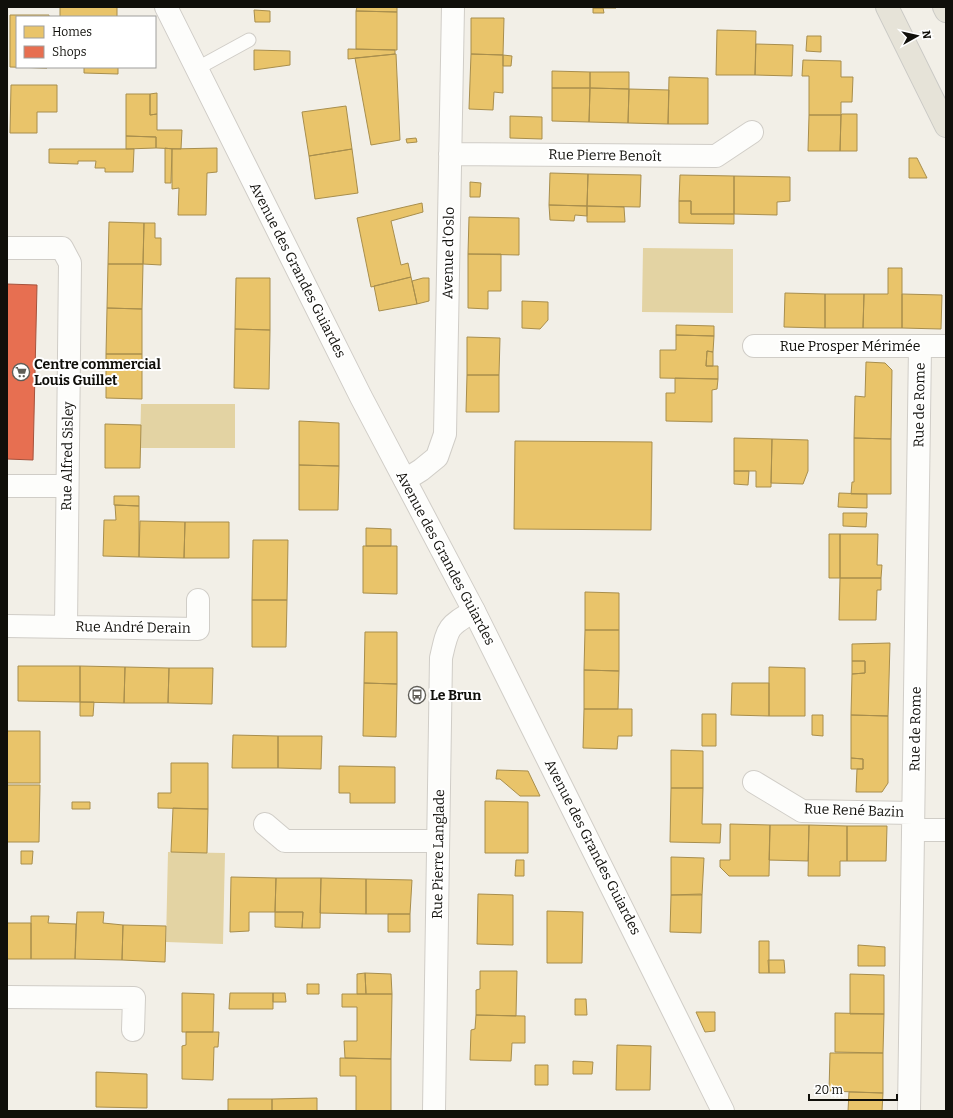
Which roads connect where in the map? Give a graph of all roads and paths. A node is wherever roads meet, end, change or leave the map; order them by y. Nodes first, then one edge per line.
1 (166, 7) edge
2 (453, 7) edge
3 (887, 7) edge
4 (944, 7) edge
5 (946, 11) edge
6 (249, 40) dead end
7 (196, 68) junction
8 (946, 126) edge
9 (752, 132) dead end
10 (450, 154) junction
11 (7, 248) edge
12 (754, 346) dead end
13 (920, 346) junction
14 (946, 346) edge
15 (405, 480) junction
16 (7, 486) edge
17 (67, 486) junction
18 (198, 600) dead end
19 (474, 610) junction
20 (7, 626) edge
21 (66, 626) junction
22 (754, 782) dead end
23 (913, 821) junction
24 (264, 824) dead end
25 (946, 830) edge
26 (438, 841) junction
27 (7, 998) edge
28 (133, 1030) dead end
29 (434, 1111) edge
30 (723, 1111) edge
31 (909, 1111) edge

1 - 7 street, Avenue des Grandes Guiardes
2 - 10 street, Avenue d'Oslo
3 - 8 highway
4 - 5 highway
6 - 7 lane
7 - 15 street, Avenue des Grandes Guiardes
9 - 10 street, Rue Pierre Benoît
10 - 15 street, Avenue d'Oslo
11 - 17 street, Rue Alfred Sisley
12 - 13 street, Rue Prosper Mérimée
13 - 14 street, Rue Prosper Mérimée
13 - 23 street, Rue de Rome
15 - 19 street, Avenue des Grandes Guiardes
16 - 17 street
17 - 21 street, Rue Alfred Sisley
18 - 21 street, Rue André Derain
19 - 26 street, Rue Pierre Langlade
19 - 30 street, Avenue des Grandes Guiardes
20 - 21 street
22 - 23 street, Rue René Bazin
23 - 25 street, Rue René Bazin
23 - 31 street, Rue de Rome
24 - 26 street
26 - 29 street, Rue Pierre Langlade
27 - 28 street

